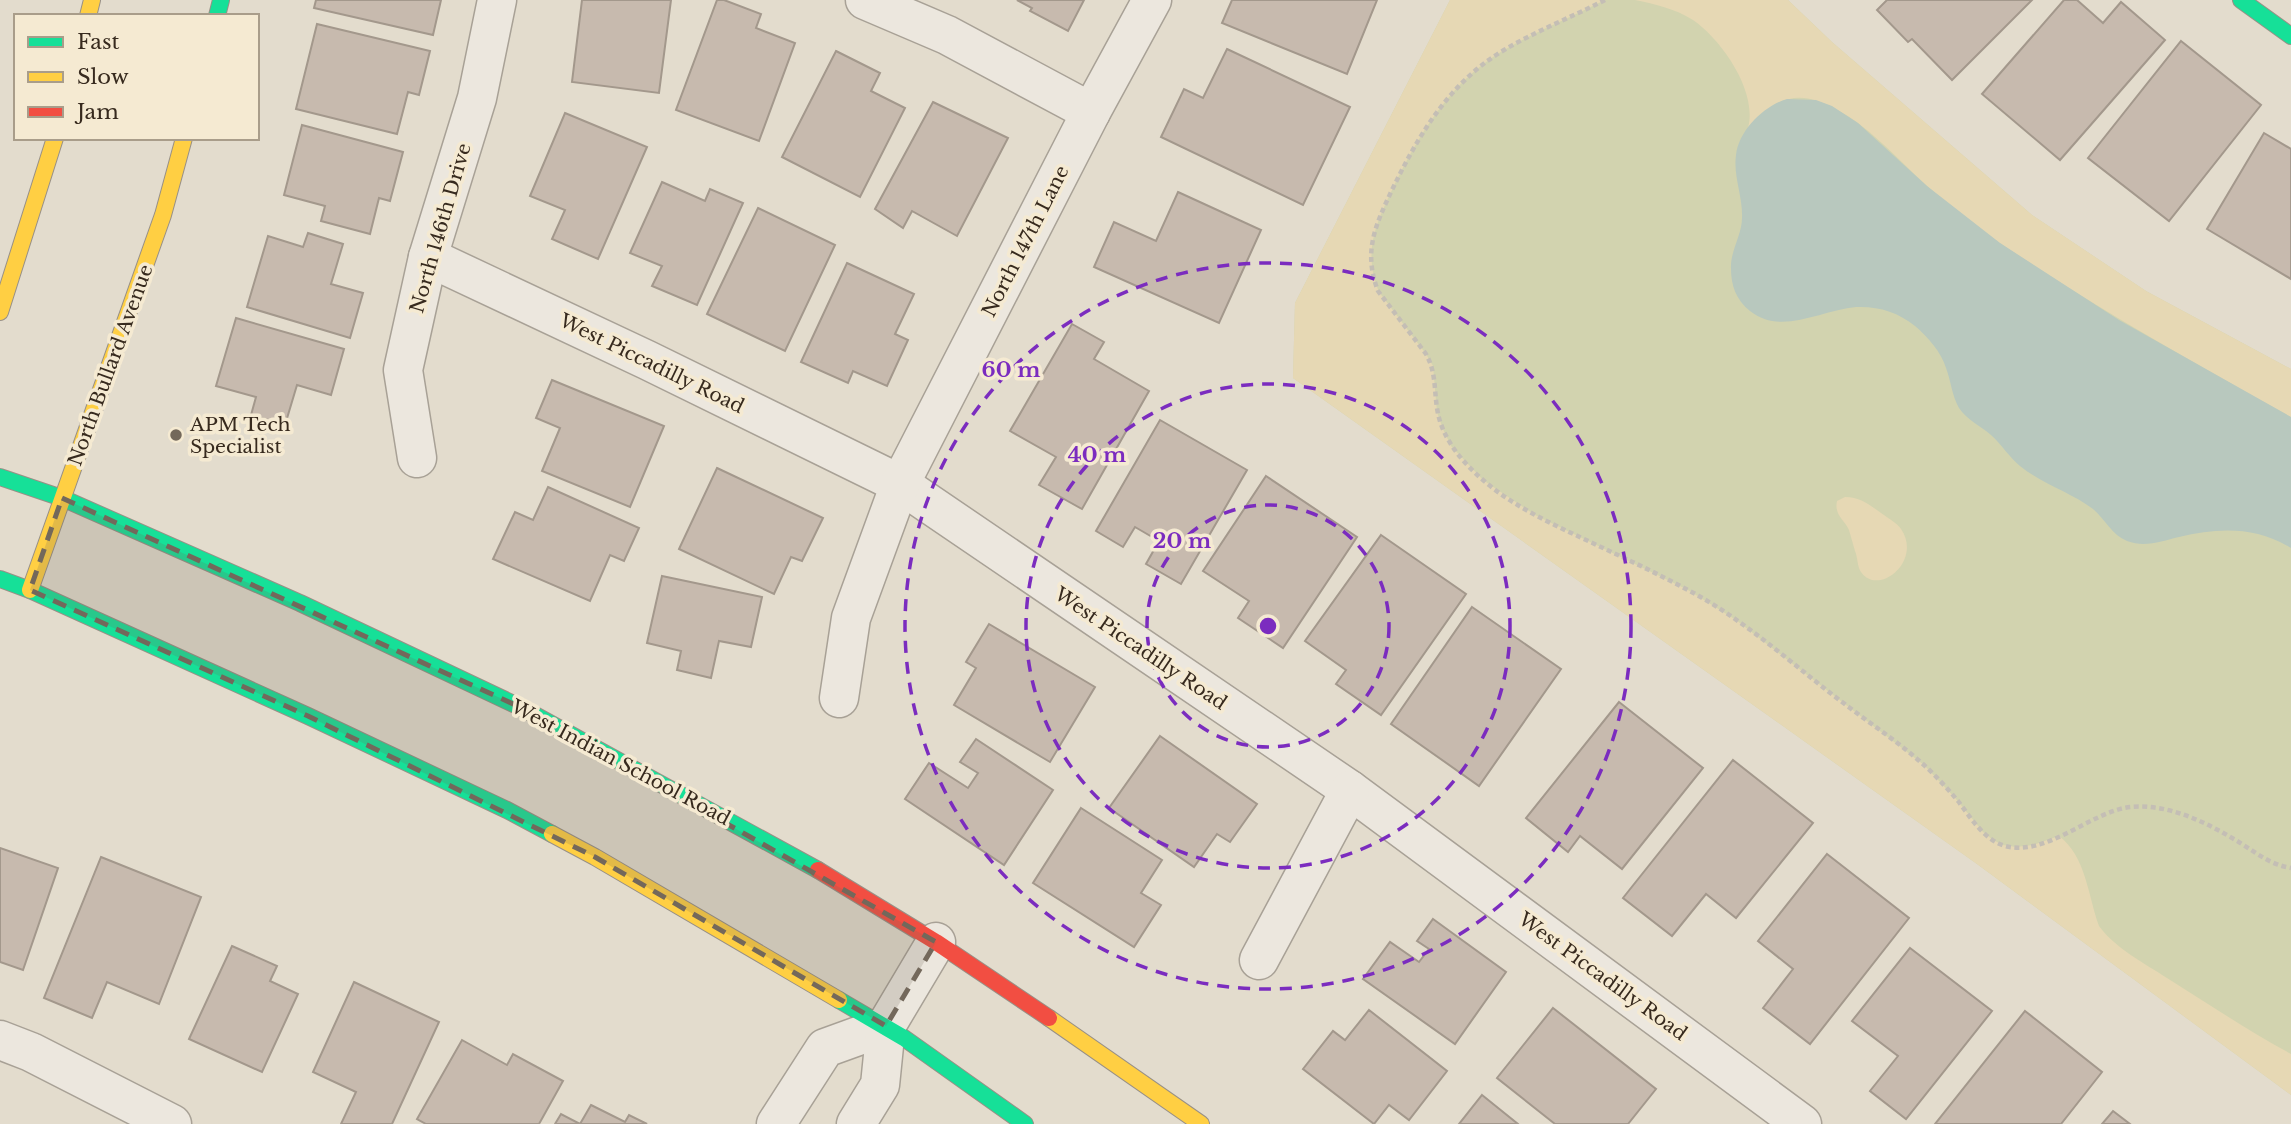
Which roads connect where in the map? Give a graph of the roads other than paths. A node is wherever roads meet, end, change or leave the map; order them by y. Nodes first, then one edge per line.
1 (497, 0) edge
2 (865, 0) edge
3 (1152, 0) edge
4 (2241, 0) edge
5 (2291, 36) edge
6 (1091, 112) junction
7 (54, 140) edge
8 (183, 140) edge
9 (428, 257) junction
10 (0, 312) edge
11 (418, 458) dead end
12 (0, 477) edge
13 (900, 484) junction
14 (62, 498) junction
15 (0, 579) edge
16 (30, 590) junction
17 (839, 698) dead end
18 (1350, 790) junction
19 (936, 942) junction
20 (1259, 960) dead end
21 (886, 1026) junction
22 (0, 1040) edge
23 (1781, 1118) edge
24 (172, 1124) edge
25 (776, 1124) edge
26 (856, 1124) edge
27 (1025, 1124) edge
28 (1201, 1124) edge

1 - 9 street, North 146th Drive
2 - 6 street
3 - 6 street, North 147th Lane
4 - 5 main road
6 - 13 street, North 147th Lane
7 - 10 main road
8 - 14 main road, North Bullard Avenue
9 - 11 street, North 146th Drive
9 - 13 street, West Piccadilly Road
12 - 14 main road, West Indian School Road
13 - 17 street, North 147th Lane
13 - 18 street, West Piccadilly Road
14 - 16 main road, North Bullard Avenue
14 - 19 main road, West Indian School Road
15 - 16 main road
16 - 21 main road
18 - 20 street
18 - 23 street, West Piccadilly Road
19 - 21 street
19 - 28 main road, West Indian School Road
21 - 25 street
21 - 26 street
21 - 27 main road
22 - 24 street

